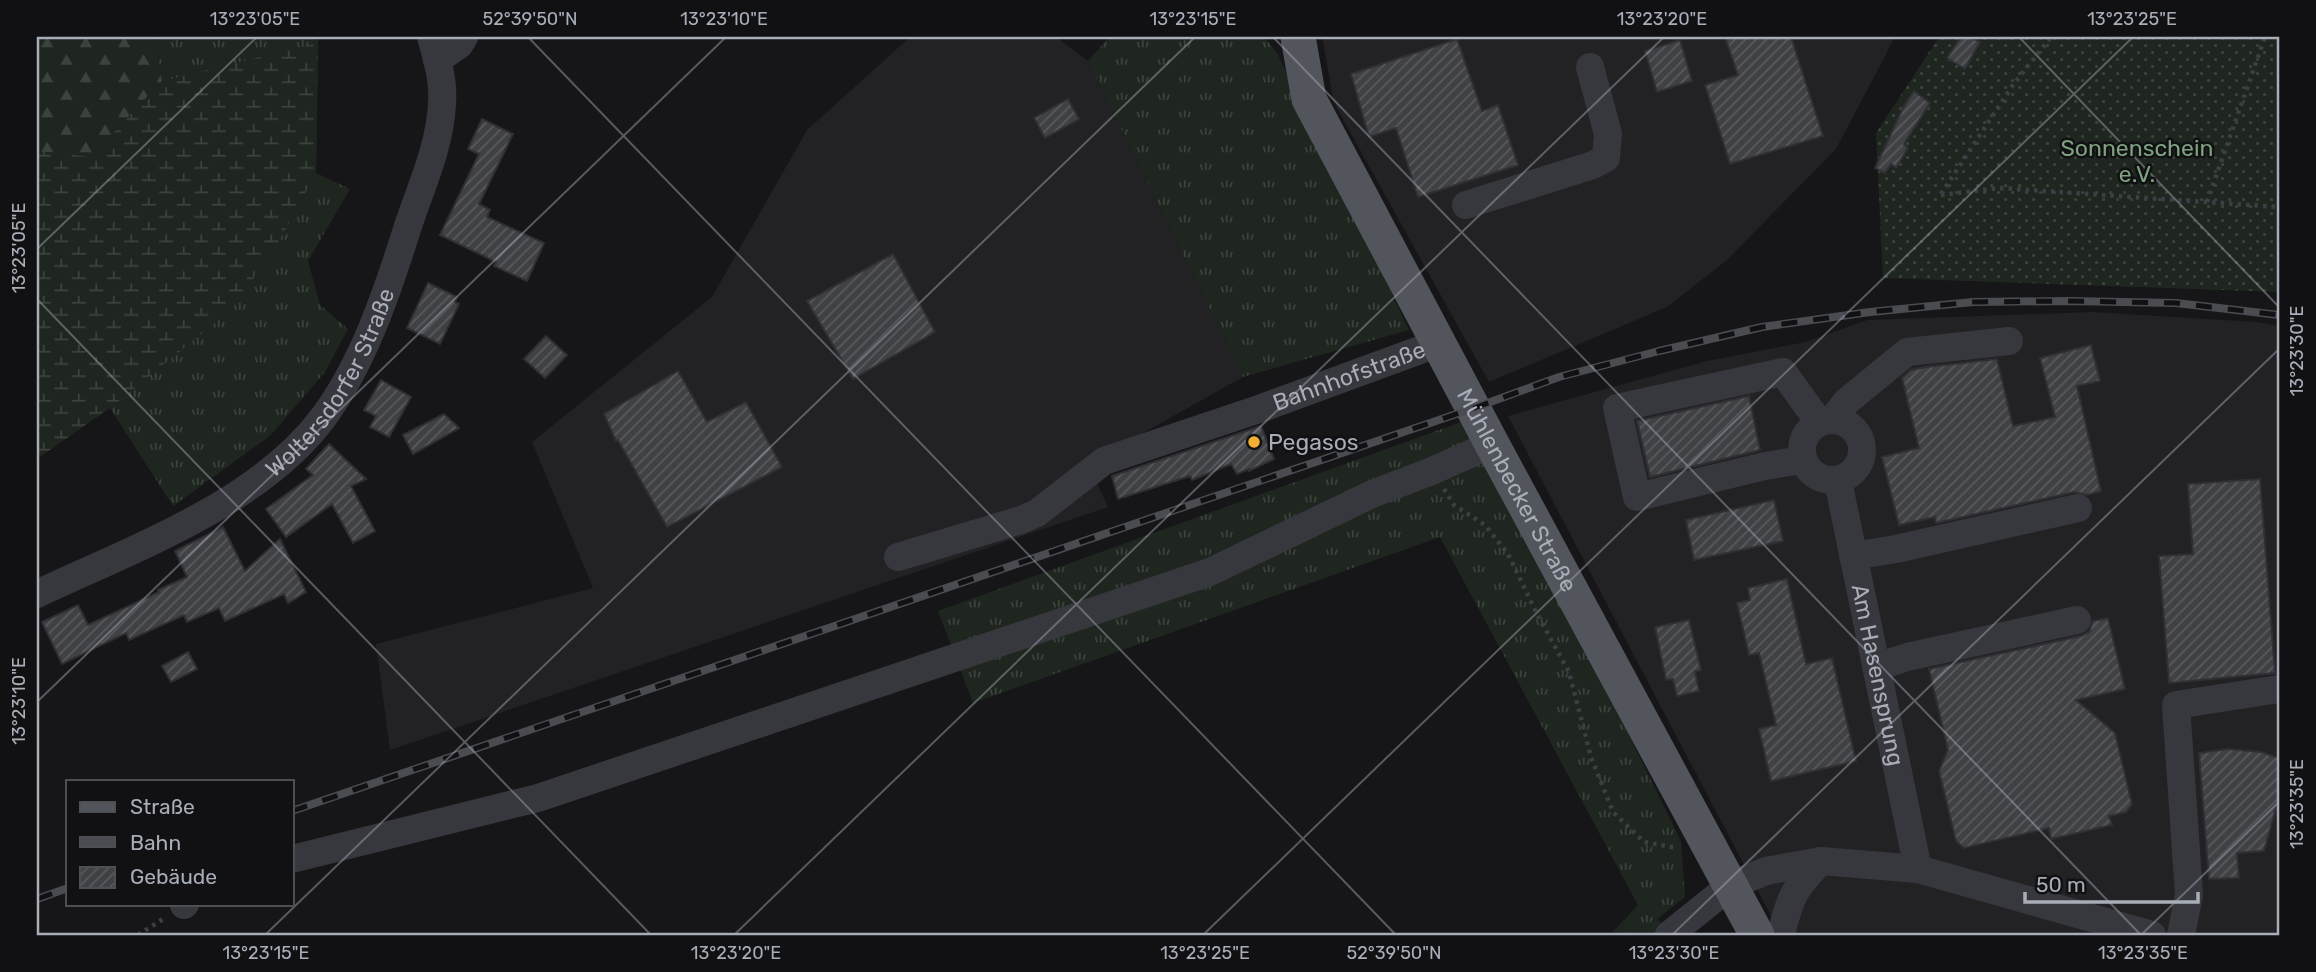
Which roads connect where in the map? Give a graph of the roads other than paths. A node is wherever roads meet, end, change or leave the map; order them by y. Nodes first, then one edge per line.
1 (464, 37) edge
2 (1298, 37) edge
3 (434, 48) edge
4 (1590, 67) dead end
5 (1466, 205) dead end
6 (2009, 341) dead end
7 (1439, 343) junction
8 (1826, 421) junction
9 (1492, 444) junction
10 (1802, 460) junction
11 (1838, 481) junction
12 (2078, 508) dead end
13 (1853, 556) junction
14 (898, 557) dead end
15 (37, 594) edge
16 (2077, 620) dead end
17 (1877, 667) junction
18 (2279, 689) edge
19 (294, 858) edge
20 (1821, 861) junction
21 (1918, 869) junction
22 (1730, 886) junction
23 (2117, 931) edge
24 (1669, 935) edge
25 (1757, 935) edge
26 (1781, 935) edge
27 (2152, 935) edge
28 (2180, 935) edge

1 - 3 street
2 - 7 main road, Mühlenbecker Straße
3 - 15 street, Woltersdorfer Straße
4 - 5 street
6 - 8 street
7 - 9 main road, Mühlenbecker Straße
7 - 14 street, Bahnhofstraße
8 - 10 street
8 - 10 street
8 - 11 street
9 - 19 street
9 - 22 main road, Mühlenbecker Straße
10 - 11 street
11 - 13 street, Am Hasensprung
12 - 13 street
13 - 17 street, Am Hasensprung
16 - 17 street
17 - 21 street, Am Hasensprung
18 - 28 street
20 - 21 street
20 - 22 street
20 - 26 street
21 - 23 street
22 - 24 street
22 - 25 main road, Mühlenbecker Straße
23 - 27 street

